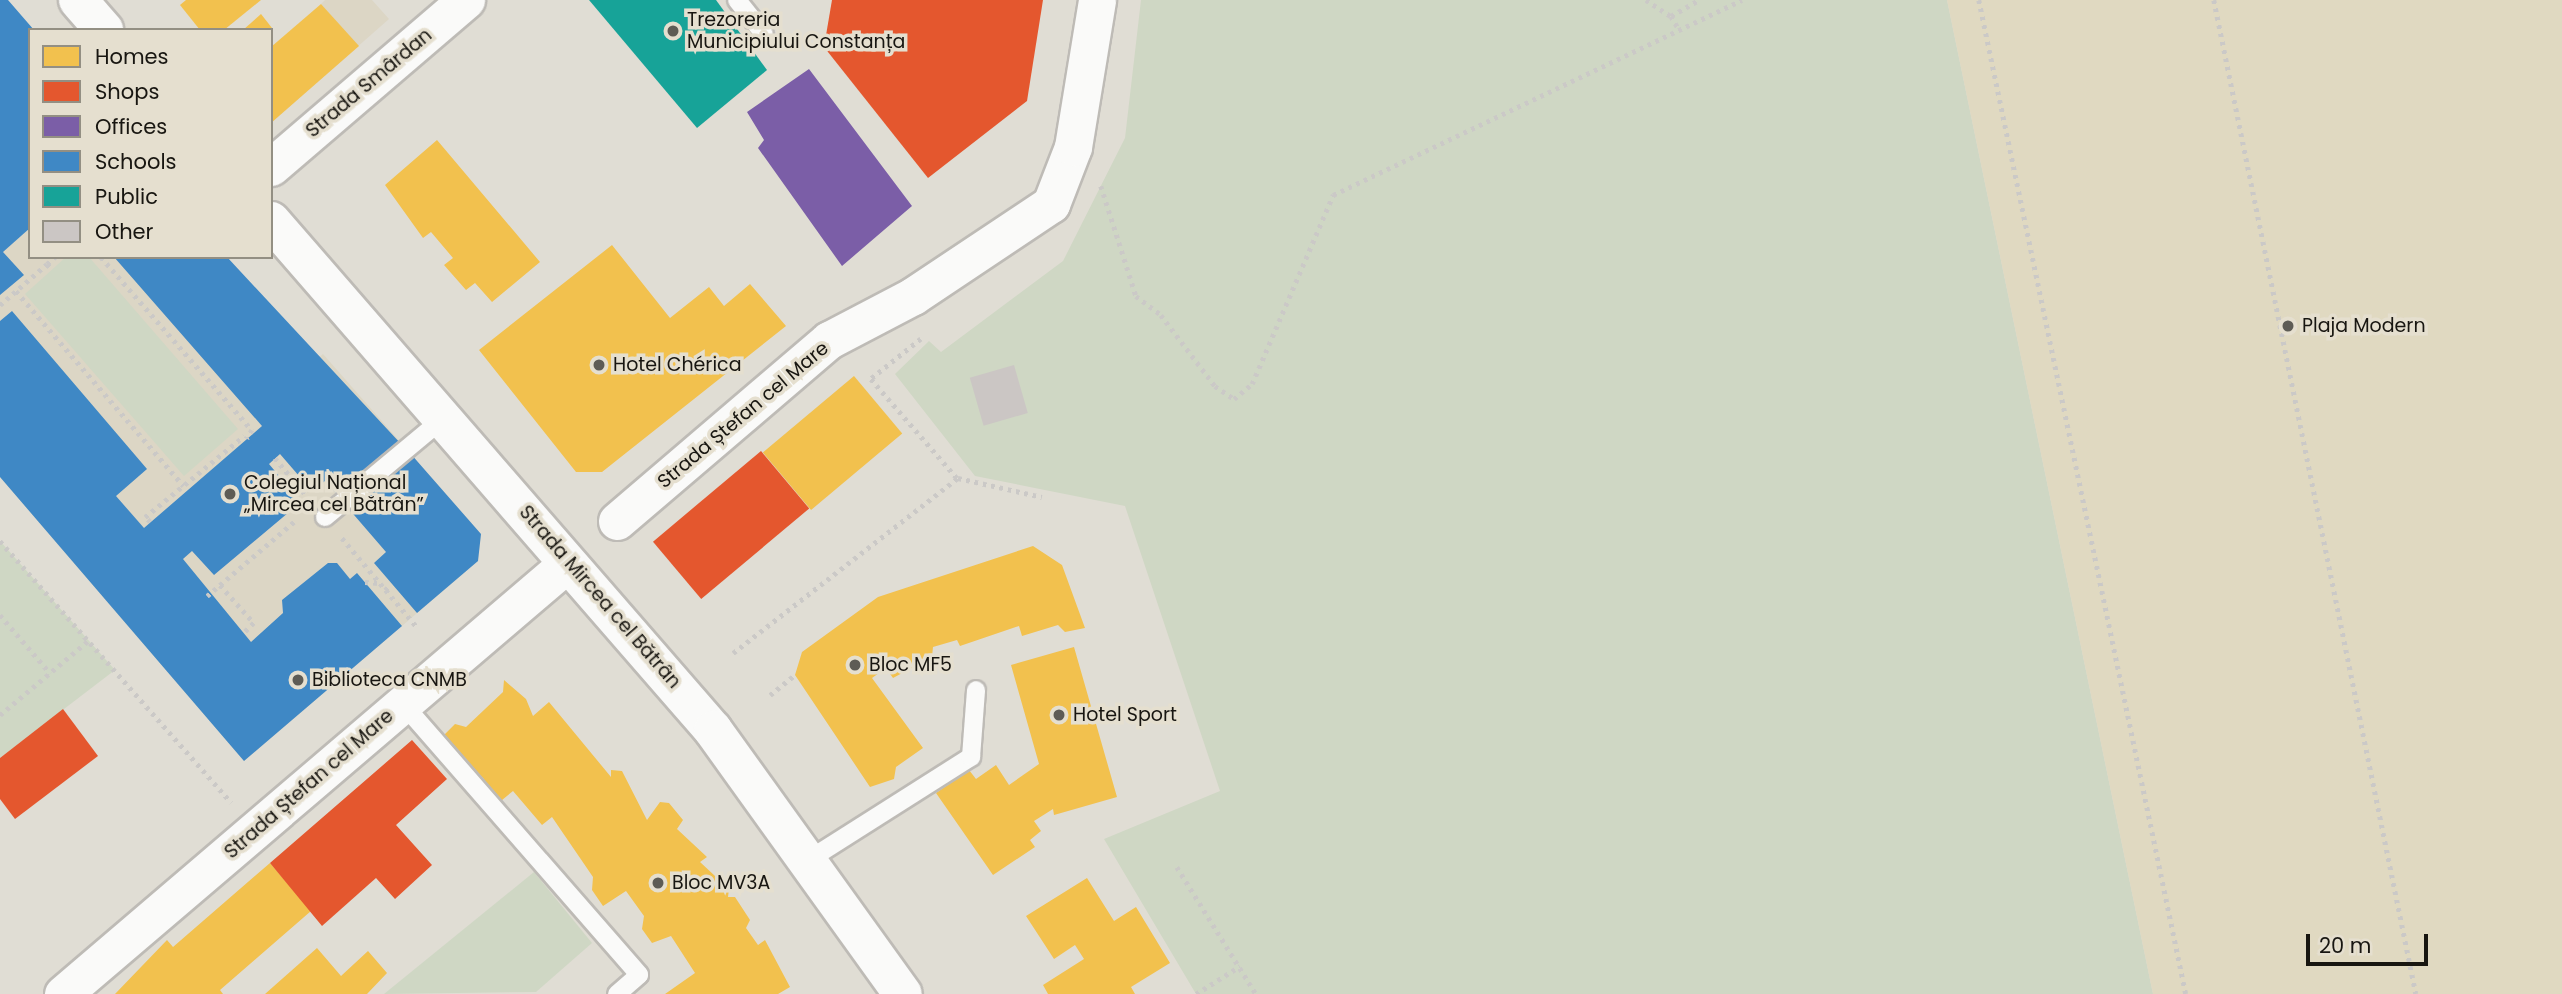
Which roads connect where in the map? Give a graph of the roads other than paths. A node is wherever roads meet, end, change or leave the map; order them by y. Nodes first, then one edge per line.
1 (78, 0) edge
2 (466, 0) edge
3 (737, 0) edge
4 (1097, 0) edge
5 (102, 28) edge
6 (764, 34) dead end
7 (273, 165) edge
8 (273, 222) edge
9 (444, 418) junction
10 (320, 511) road end
11 (617, 521) dead end
12 (555, 574) dead end
13 (976, 690) dead end
14 (403, 704) junction
15 (810, 859) junction
16 (63, 994) edge
17 (617, 994) edge
18 (903, 994) edge

1 - 5 main road
2 - 7 street, Strada Smârdan
3 - 6 lane
4 - 11 street, Strada Ștefan cel Mare
8 - 9 main road, Strada Mircea cel Bătrân
9 - 10 lane
9 - 15 main road, Strada Mircea cel Bătrân
12 - 14 street, Strada Ștefan cel Mare
13 - 15 lane
14 - 16 street, Strada Ștefan cel Mare
14 - 17 lane
15 - 18 main road, Strada Mircea cel Bătrân

